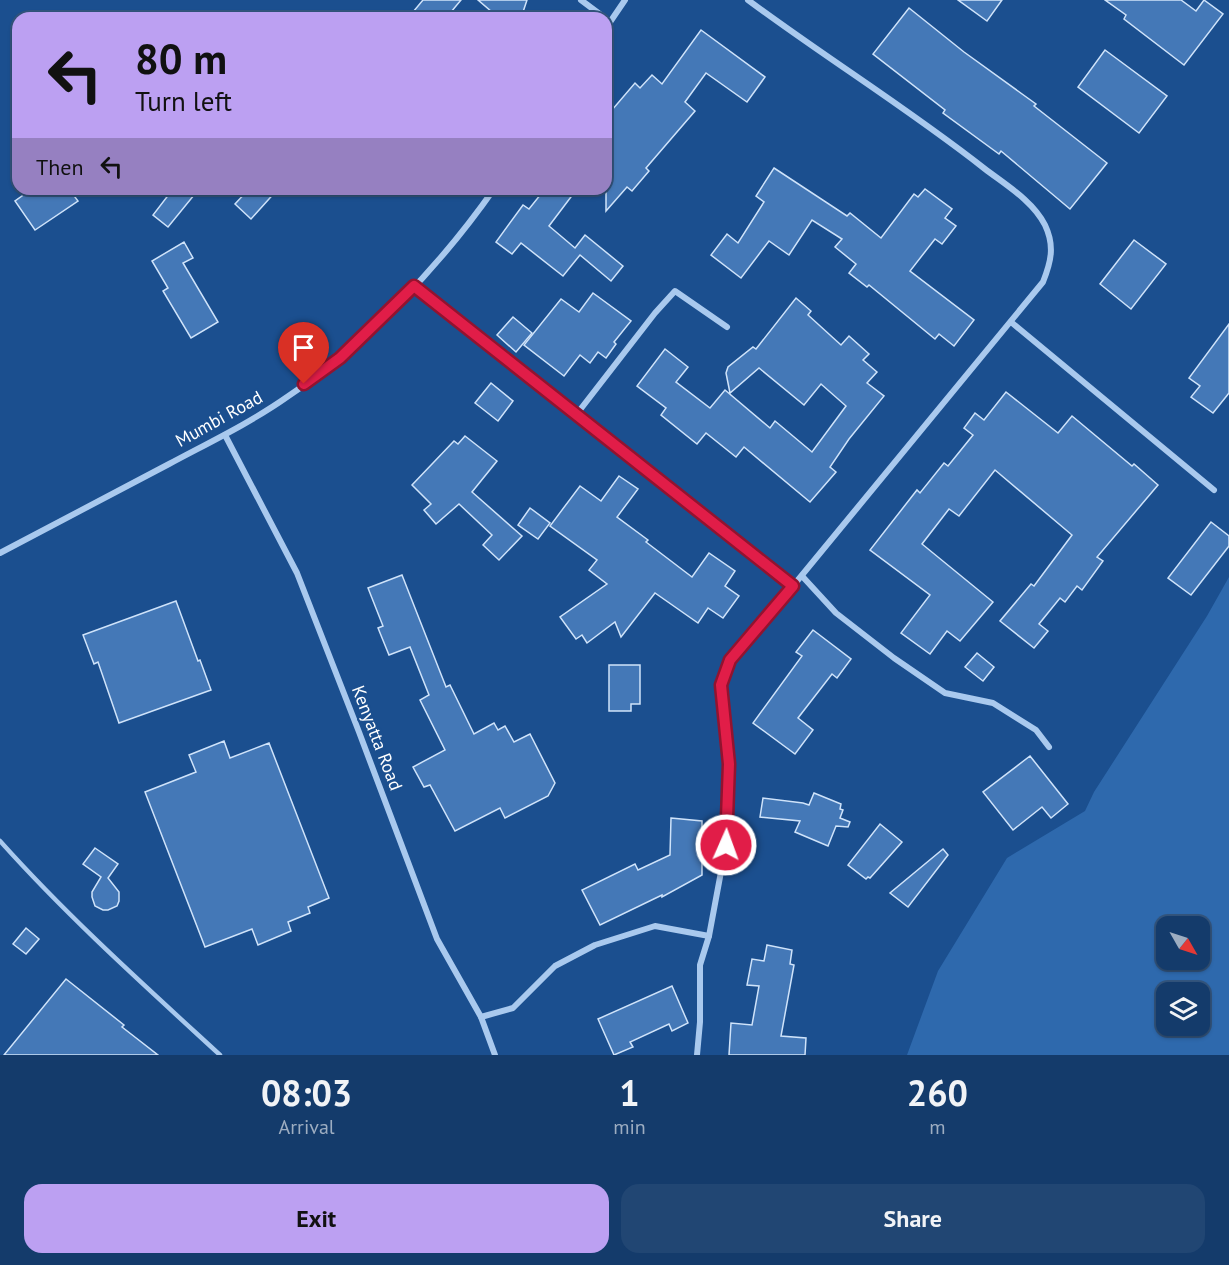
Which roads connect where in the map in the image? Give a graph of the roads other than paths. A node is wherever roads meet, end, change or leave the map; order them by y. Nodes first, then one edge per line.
1 (581, 0) edge
2 (625, 0) edge
3 (748, 0) edge
4 (595, 12) edge
5 (612, 16) edge
6 (490, 195) edge
7 (414, 286) junction
8 (1011, 322) junction
9 (727, 327) dead end
10 (576, 415) junction
11 (225, 435) junction
12 (1214, 490) dead end
13 (0, 553) edge
14 (802, 576) junction
15 (793, 586) junction
16 (1049, 747) dead end
17 (0, 841) edge
18 (709, 936) junction
19 (481, 1017) junction
20 (220, 1055) edge
21 (495, 1055) edge
22 (697, 1055) edge

1 - 4 street
2 - 5 street
3 - 8 street
6 - 7 street, Mumbi Road
7 - 10 street
7 - 11 street, Mumbi Road
8 - 12 street
8 - 14 street
9 - 10 street
10 - 15 street
11 - 13 street, Mumbi Road
11 - 19 street, Kenyatta Road
14 - 15 street
14 - 16 street
15 - 18 street
17 - 20 lane
18 - 19 street
18 - 22 street
19 - 21 street, Kenyatta Road

